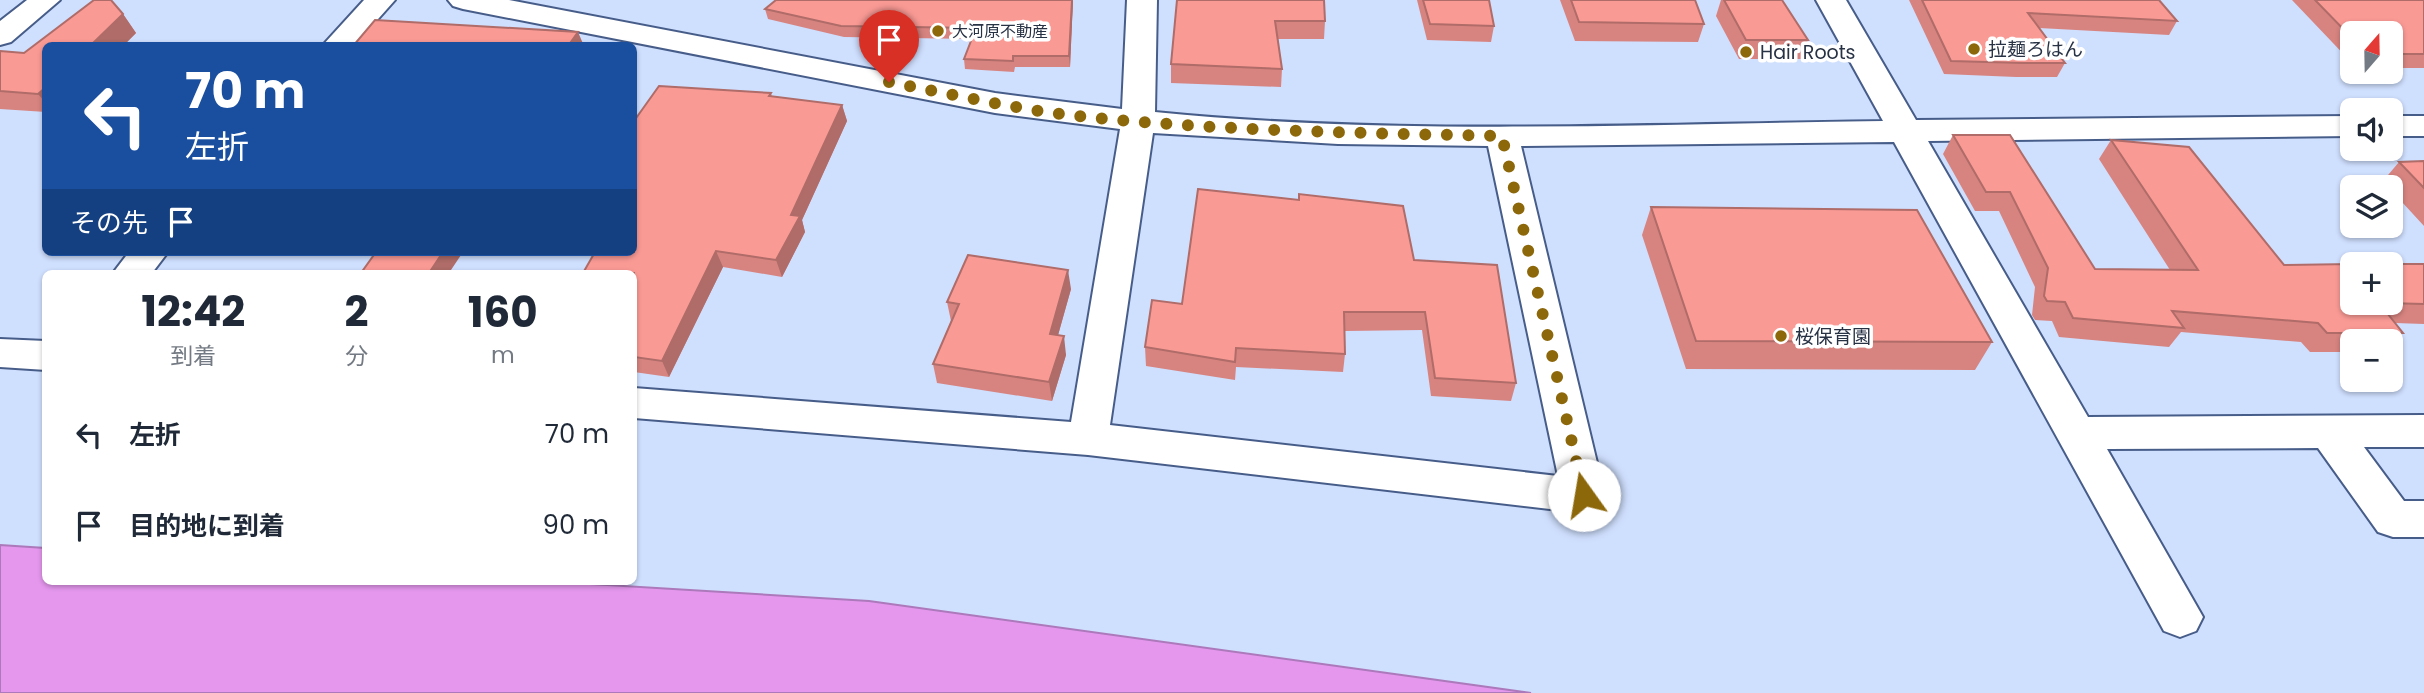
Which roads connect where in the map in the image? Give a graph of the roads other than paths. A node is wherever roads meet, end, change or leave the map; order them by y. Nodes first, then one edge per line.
1 (45, 0) edge
2 (380, 0) edge
3 (463, 0) edge
4 (1142, 0) edge
5 (1831, 0) edge
6 (0, 36) edge
7 (341, 42) edge
8 (1138, 122) junction
9 (2340, 126) edge
10 (2403, 126) edge
11 (2424, 126) edge
12 (1906, 131) junction
13 (1502, 136) junction
14 (146, 256) edge
15 (134, 270) edge
16 (0, 353) edge
17 (42, 356) edge
18 (637, 403) edge
19 (2329, 431) junction
20 (2424, 431) edge
21 (2076, 433) junction
22 (1088, 439) junction
23 (2424, 519) edge
24 (2180, 617) dead end

1 - 6 street
2 - 7 street
3 - 8 street
4 - 8 street
5 - 12 street
8 - 13 street
8 - 22 street
9 - 12 street
10 - 11 street
12 - 13 street
12 - 21 street
13 - 22 street
14 - 15 street
16 - 17 street
18 - 22 street
19 - 20 street
19 - 21 street
19 - 23 street
21 - 24 street

